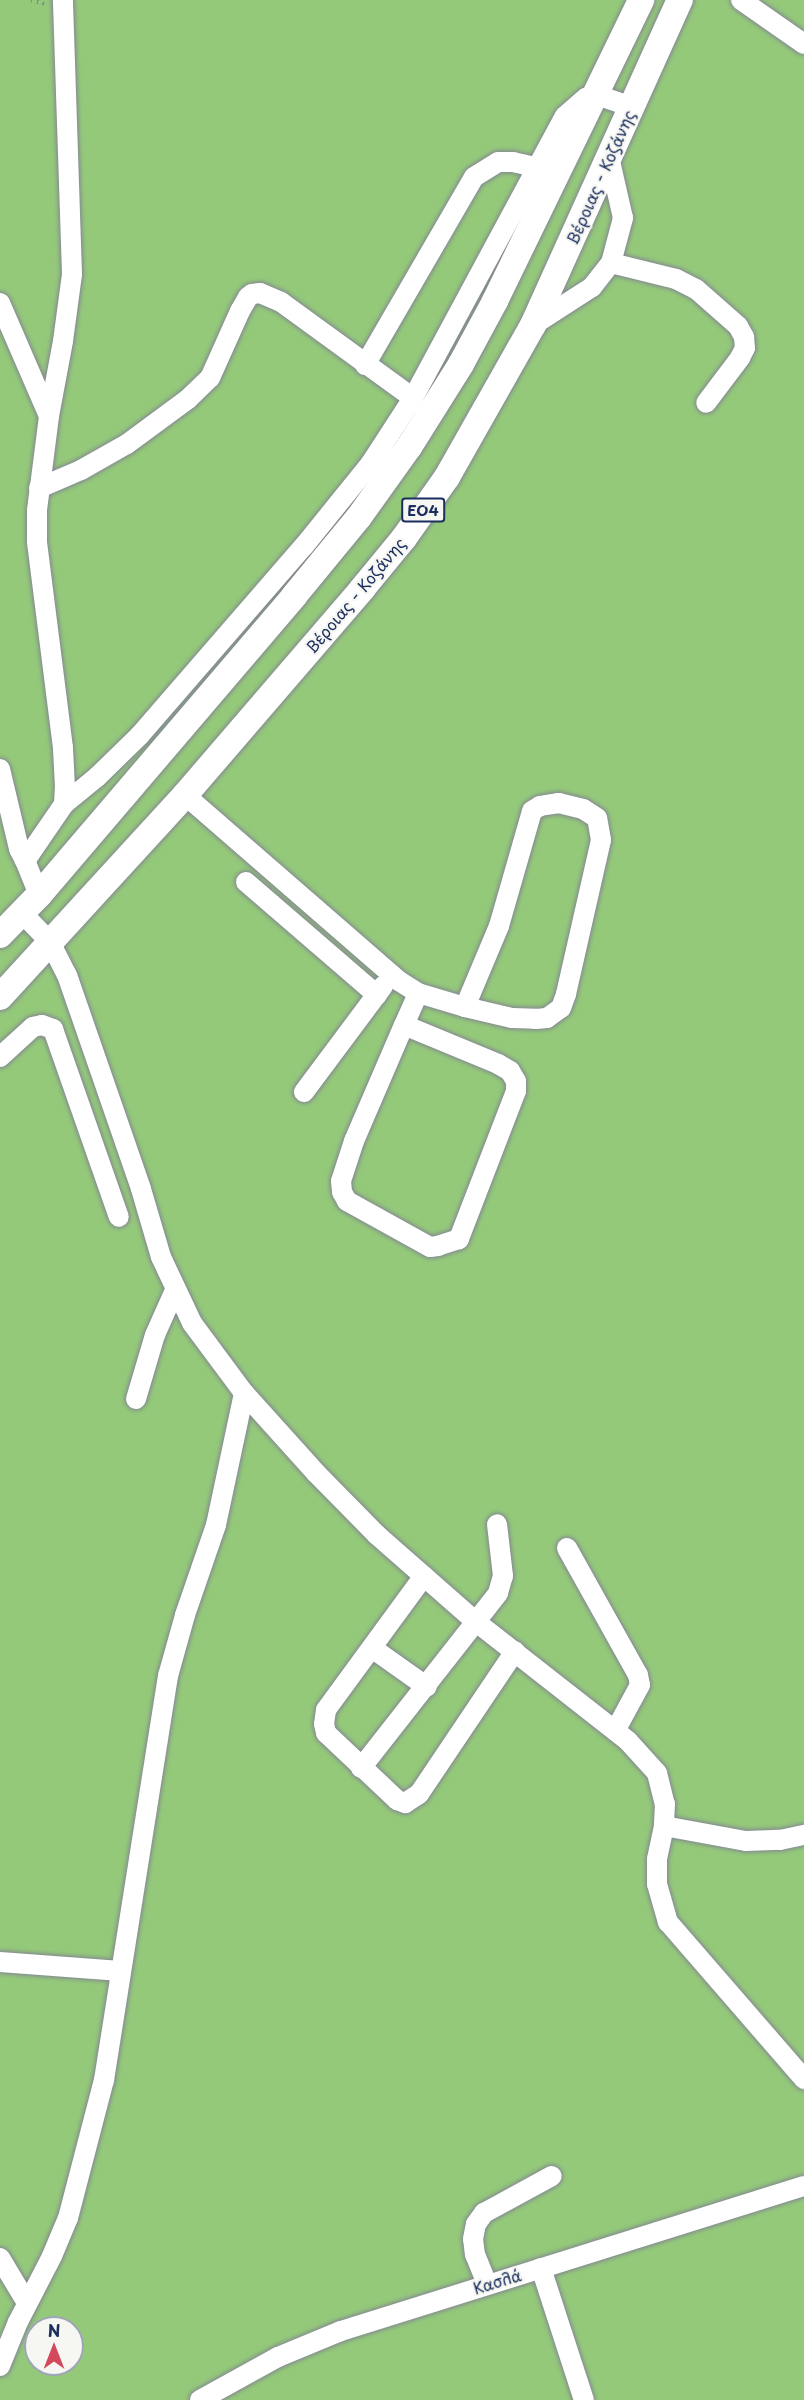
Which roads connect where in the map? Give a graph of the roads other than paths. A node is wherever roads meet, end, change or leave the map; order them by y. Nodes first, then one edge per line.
1 (63, 0) edge
2 (641, 0) edge
3 (680, 0) edge
4 (741, 0) edge
5 (804, 44) edge
6 (597, 95) junction
7 (632, 107) junction
8 (609, 157) junction
9 (539, 168) junction
10 (611, 262) junction
11 (0, 303) edge
12 (533, 325) junction
13 (365, 365) junction
14 (412, 398) junction
15 (706, 403) dead end
16 (49, 416) junction
17 (39, 488) junction
18 (0, 768) edge
19 (185, 795) junction
20 (64, 804) junction
21 (0, 827) edge
22 (22, 855) junction
23 (246, 882) dead end
24 (39, 895) junction
25 (23, 914) junction
26 (0, 935) edge
27 (50, 942) junction
28 (392, 974) junction
29 (418, 993) junction
30 (377, 995) junction
31 (0, 997) edge
32 (465, 1007) junction
33 (404, 1025) junction
34 (0, 1057) edge
35 (304, 1092) dead end
36 (118, 1217) dead end
37 (175, 1290) junction
38 (244, 1393) junction
39 (136, 1399) dead end
40 (497, 1524) dead end
41 (567, 1548) dead end
42 (424, 1576) junction
43 (475, 1621) junction
44 (372, 1648) junction
45 (515, 1651) junction
46 (427, 1687) junction
47 (615, 1731) junction
48 (361, 1768) junction
49 (664, 1826) junction
50 (804, 1835) edge
51 (0, 1962) edge
52 (120, 1971) junction
53 (804, 2079) edge
54 (552, 2176) dead end
55 (804, 2186) edge
56 (0, 2258) edge
57 (541, 2268) junction
58 (488, 2284) junction
59 (27, 2303) junction
60 (0, 2366) edge
61 (200, 2400) edge
62 (584, 2400) edge

1 - 16 street
2 - 6 main road, ΕΟ4
3 - 7 main road, Βέροιας - Κοζάνης / ΕΟ4
4 - 5 street
6 - 7 street
6 - 9 street
6 - 24 main road, ΕΟ4
7 - 8 main road, Βέροιας - Κοζάνης / ΕΟ4
8 - 10 street
8 - 12 main road, Βέροιας - Κοζάνης / ΕΟ4
9 - 13 street
9 - 14 street
10 - 12 street
10 - 15 street
11 - 16 street
12 - 19 main road, Βέροιας - Κοζάνης / ΕΟ4
13 - 14 street
13 - 17 street
14 - 20 street
16 - 17 street
17 - 20 street
18 - 22 street
19 - 27 main road, Βέροιας - Κοζάνης / ΕΟ4
19 - 28 street
20 - 22 street
21 - 22 street
22 - 24 street
23 - 30 street
24 - 25 main road, ΕΟ4
25 - 26 main road, ΕΟ4
25 - 27 street
27 - 31 main road, Βέροιας - Κοζάνης / ΕΟ4
27 - 37 street
28 - 29 street
28 - 30 street
29 - 32 street
29 - 33 street
30 - 35 street
32 - 32 street
33 - 33 street
34 - 36 street
37 - 38 street
37 - 39 street
38 - 42 street
38 - 52 street
40 - 43 street
41 - 47 street
42 - 43 street
42 - 44 street
43 - 45 street
43 - 46 street
44 - 46 street
44 - 48 street
45 - 47 street
45 - 48 street
46 - 48 street
47 - 49 street
49 - 50 street
49 - 53 street
51 - 52 street
52 - 59 street
54 - 58 street
55 - 57 street, Κασλά
56 - 59 street
57 - 58 street, Κασλά
57 - 62 street
58 - 61 street, Κασλά
59 - 60 street

